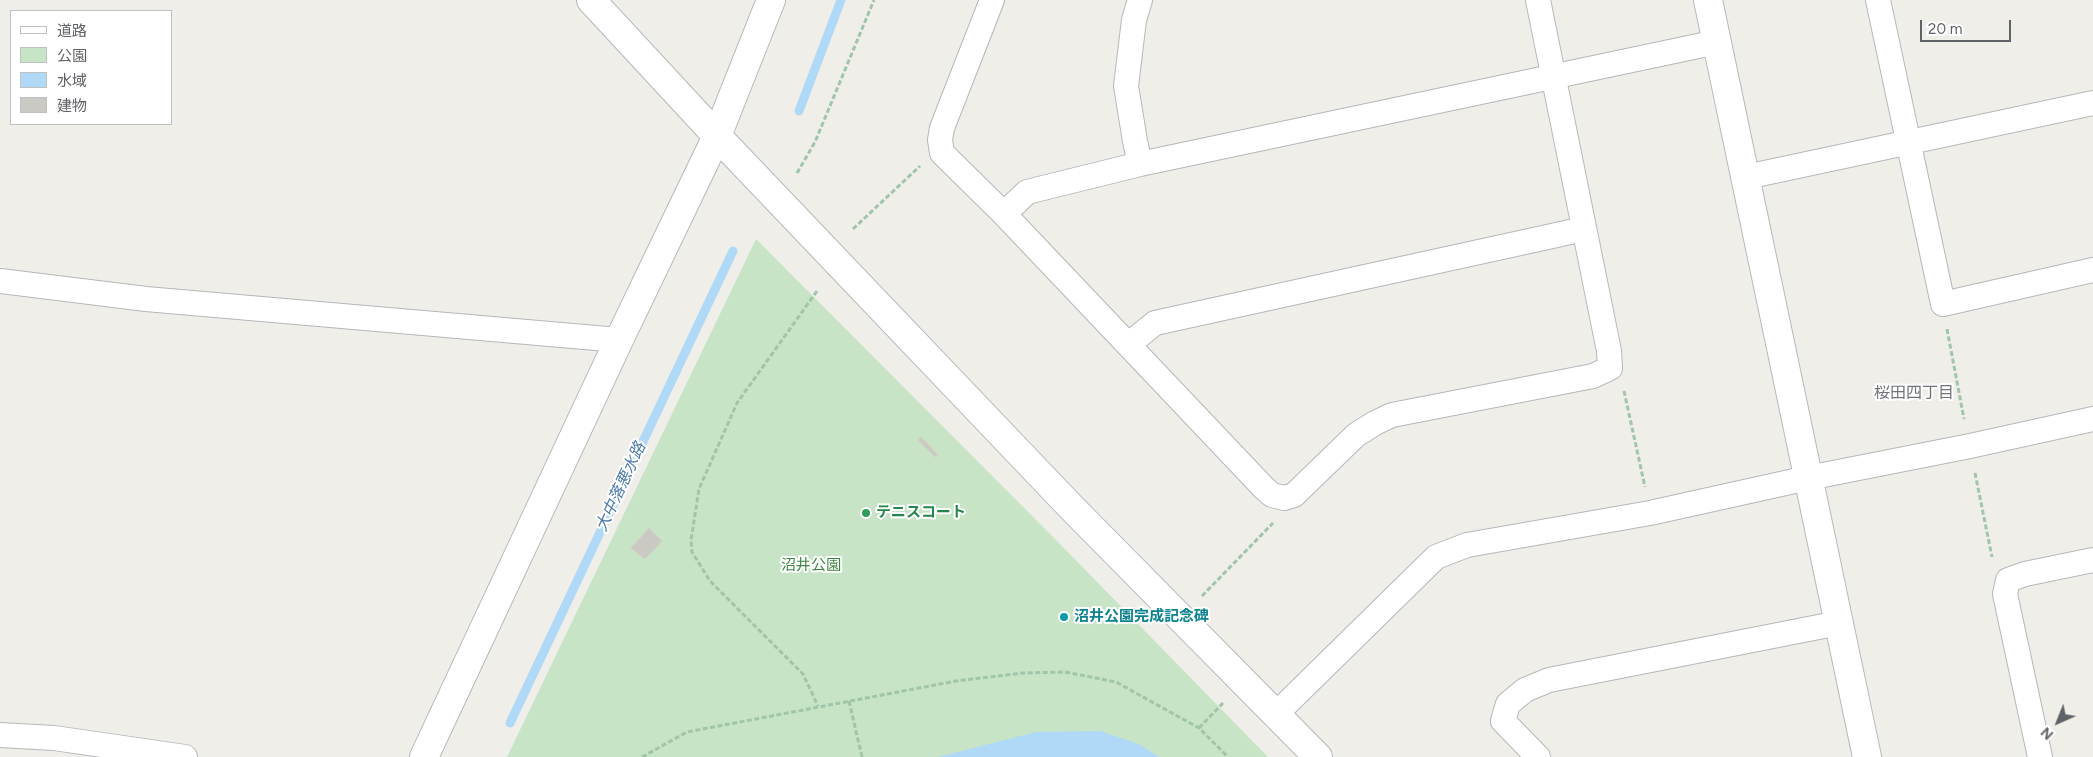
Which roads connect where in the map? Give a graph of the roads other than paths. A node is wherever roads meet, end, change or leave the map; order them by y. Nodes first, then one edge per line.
1 (592, 0) edge
2 (771, 0) edge
3 (992, 0) edge
4 (1140, 0) edge
5 (1538, 0) edge
6 (1708, 0) edge
7 (1878, 0) edge
8 (1717, 42) junction
9 (1553, 76) junction
10 (2093, 103) edge
11 (717, 136) junction
12 (1909, 142) junction
13 (1140, 164) junction
14 (1746, 177) junction
15 (1004, 214) junction
16 (1584, 228) junction
17 (2093, 270) edge
18 (0, 281) edge
19 (618, 340) junction
20 (1128, 344) junction
21 (2093, 419) edge
22 (1808, 478) junction
23 (2093, 560) edge
24 (1839, 623) junction
25 (1276, 714) junction
26 (0, 735) edge
27 (50, 747) edge
28 (185, 757) edge
29 (424, 757) edge
30 (1318, 757) edge
31 (1538, 757) edge
32 (1868, 757) edge
33 (2040, 757) edge

1 - 11 street
2 - 11 street
3 - 15 street
4 - 13 street
5 - 9 street
6 - 8 street
7 - 12 street
8 - 9 street
8 - 14 street
9 - 13 street
9 - 16 street
10 - 12 street
11 - 19 street
11 - 25 street
12 - 14 street
12 - 17 street
13 - 15 street
14 - 22 street
15 - 20 street
16 - 20 street
16 - 20 street
18 - 19 street
19 - 29 street
21 - 22 street
22 - 24 street
22 - 25 street
23 - 33 street
24 - 31 street
24 - 32 street
25 - 30 street
26 - 27 street
27 - 28 street

